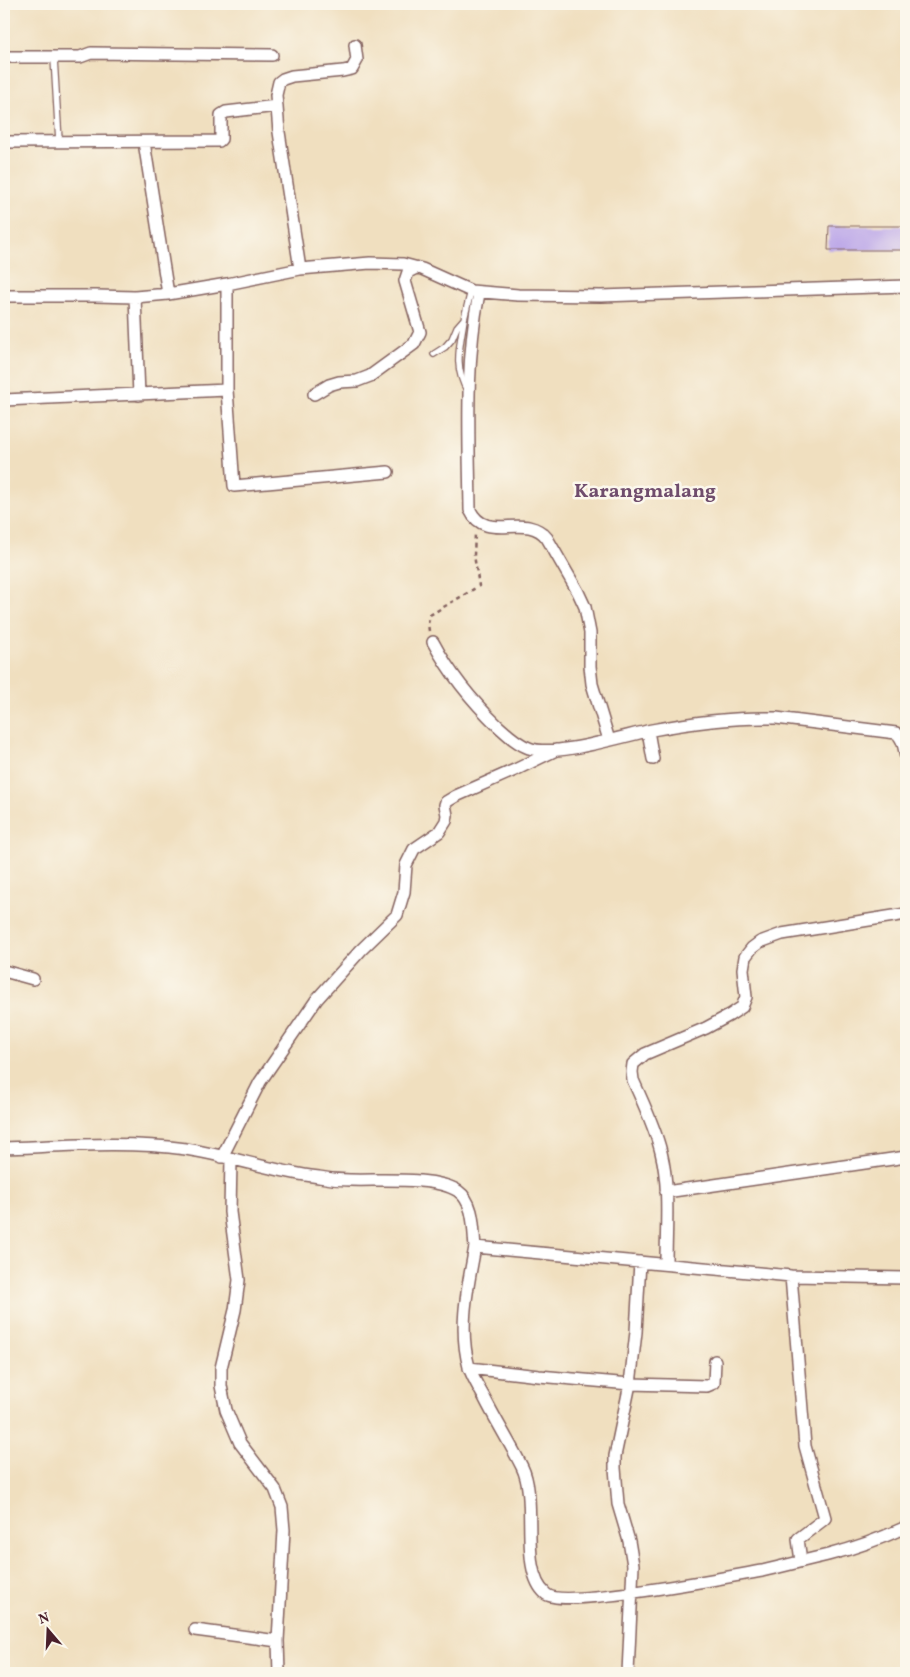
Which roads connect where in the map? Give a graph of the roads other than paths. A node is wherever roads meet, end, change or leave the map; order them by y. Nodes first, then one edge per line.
1 (355, 44) dead end
2 (272, 55) dead end
3 (4, 57) edge
4 (54, 58) junction
5 (277, 106) junction
6 (59, 141) junction
7 (4, 142) edge
8 (144, 142) junction
9 (419, 268) junction
10 (300, 269) junction
11 (227, 284) junction
12 (906, 286) edge
13 (475, 292) junction
14 (168, 294) junction
15 (4, 296) edge
16 (136, 297) junction
17 (464, 319) junction
18 (434, 354) dead end
19 (227, 390) junction
20 (468, 393) junction
21 (314, 394) dead end
22 (139, 395) junction
23 (4, 400) edge
24 (388, 472) dead end
25 (433, 642) road end
26 (648, 731) junction
27 (610, 740) junction
28 (556, 750) junction
29 (906, 757) edge
30 (653, 759) dead end
31 (906, 914) edge
32 (4, 971) edge
33 (33, 979) dead end
34 (4, 1148) edge
35 (906, 1157) edge
36 (226, 1158) junction
37 (666, 1192) junction
38 (475, 1247) junction
39 (640, 1262) junction
40 (666, 1264) junction
41 (791, 1276) junction
42 (906, 1278) edge
43 (715, 1361) dead end
44 (469, 1368) junction
45 (630, 1384) junction
46 (906, 1527) edge
47 (801, 1561) junction
48 (632, 1592) junction
49 (194, 1630) dead end
50 (278, 1641) junction
51 (279, 1673) edge
52 (628, 1673) edge

1 - 5 street
2 - 4 street
3 - 4 street
4 - 6 lane
5 - 8 street
5 - 10 street
6 - 7 street
6 - 8 street
8 - 14 street
9 - 10 street
9 - 13 street
9 - 21 street
10 - 11 street
11 - 14 street
11 - 19 street
12 - 13 street
13 - 17 lane
13 - 20 street
14 - 16 street
15 - 16 street
16 - 22 street
17 - 18 lane
17 - 20 lane
19 - 22 street
19 - 24 street
20 - 27 street
22 - 23 street
25 - 28 street
26 - 27 street
26 - 29 street
26 - 30 street
27 - 28 street
28 - 36 street
31 - 37 street
32 - 33 street
34 - 36 street
35 - 37 street
36 - 38 street
36 - 50 street
37 - 40 street
38 - 39 street
38 - 44 street
39 - 40 street
39 - 45 street
40 - 41 street
41 - 42 street
41 - 47 street
43 - 45 street
44 - 45 street
44 - 48 street
45 - 48 street
46 - 47 street
47 - 48 street
48 - 52 street
49 - 50 street
50 - 51 street

